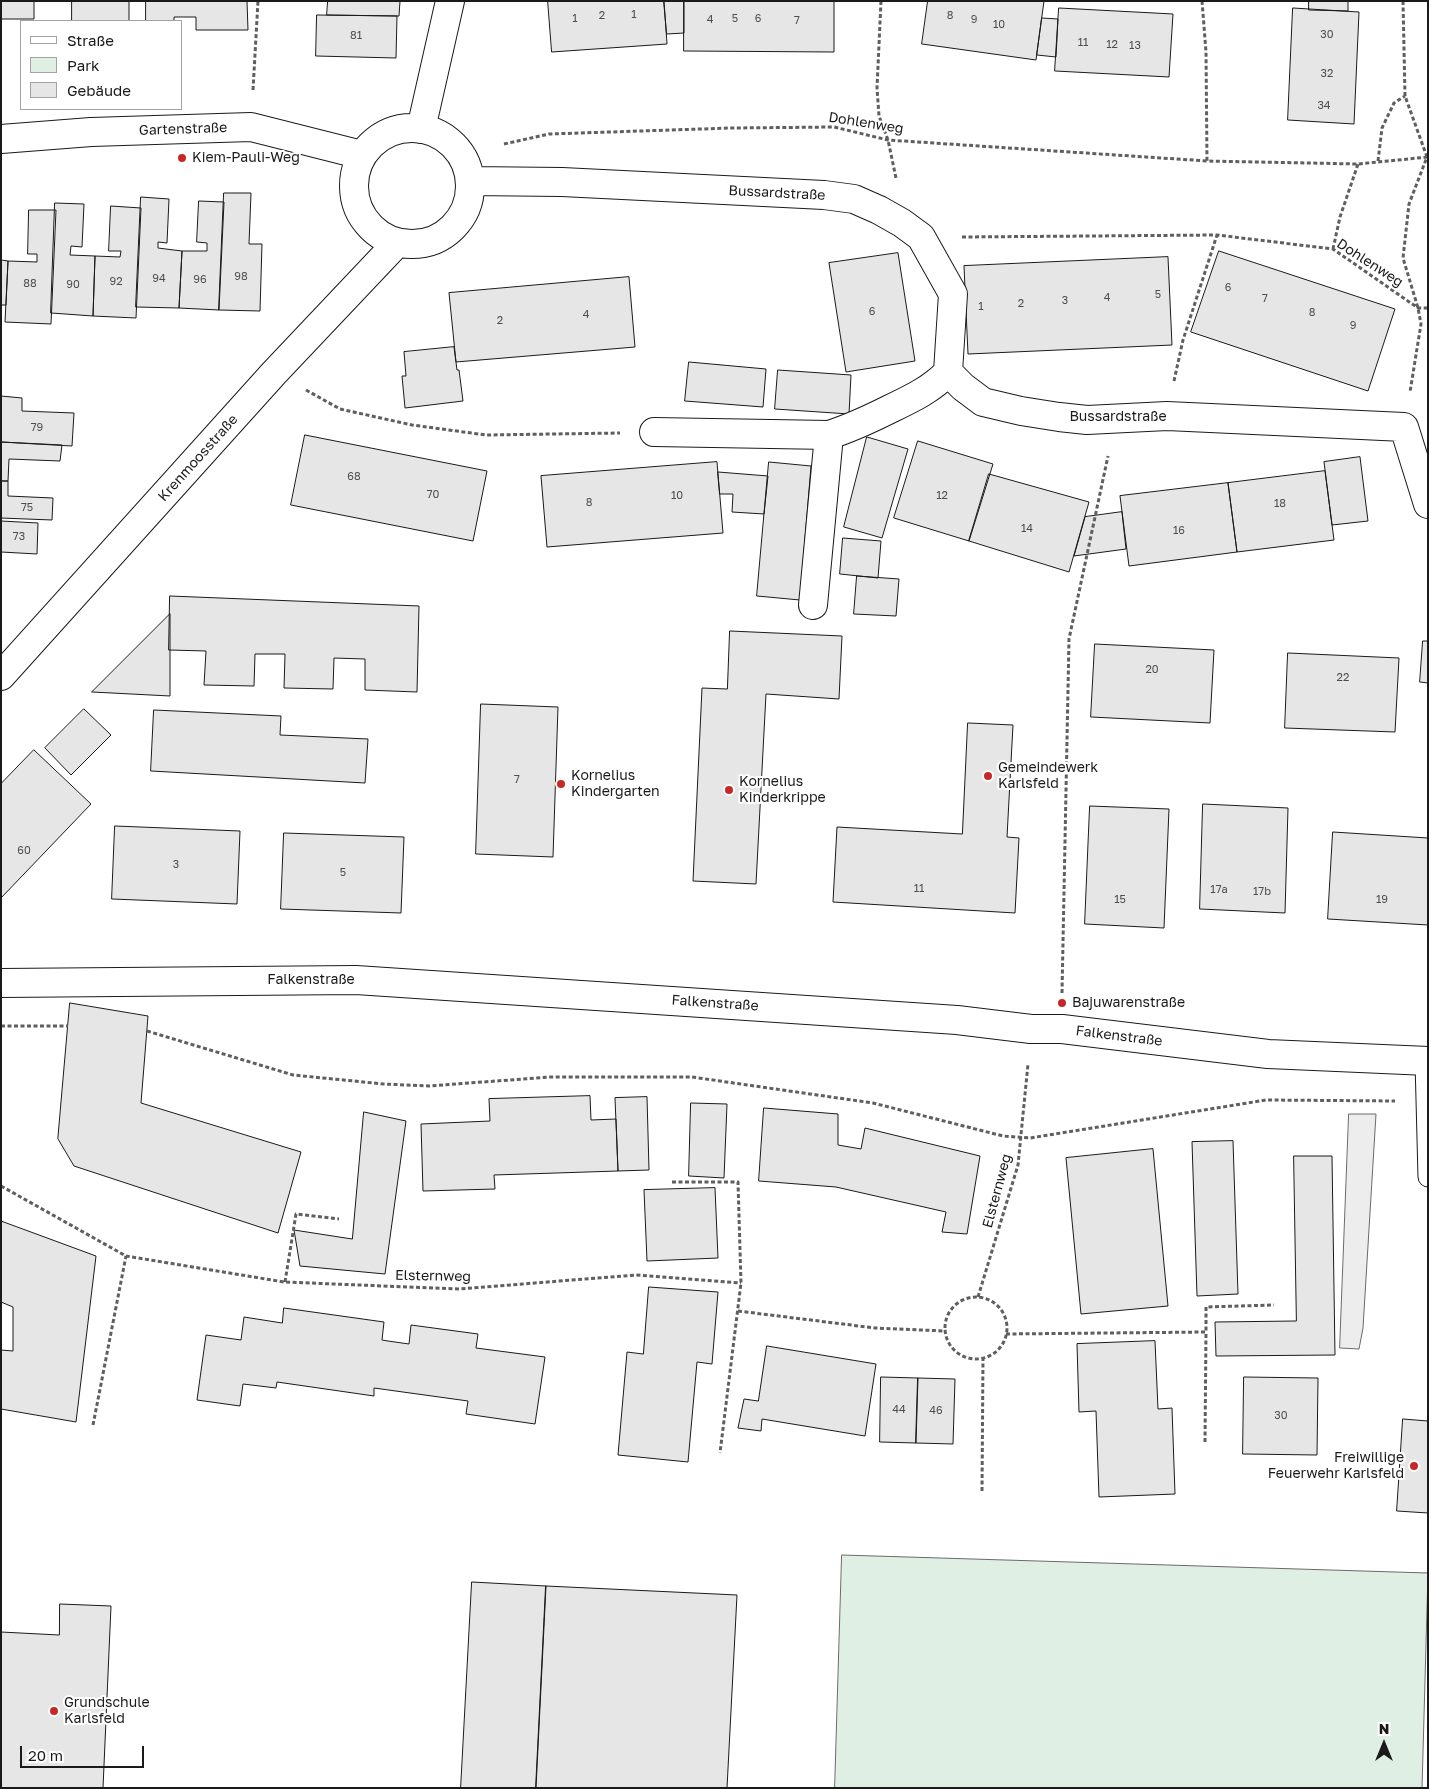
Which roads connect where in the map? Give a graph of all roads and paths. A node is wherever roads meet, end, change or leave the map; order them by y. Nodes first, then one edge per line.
1 (258, 1) edge
2 (450, 1) edge
3 (881, 1) edge
4 (1202, 1) edge
5 (1403, 1) edge
6 (1405, 96) junction
7 (251, 127) junction
8 (421, 129) junction
9 (1, 139) edge
10 (888, 140) junction
11 (362, 155) junction
12 (1427, 157) edge
13 (1207, 161) junction
14 (1378, 162) junction
15 (1358, 164) junction
16 (467, 170) junction
17 (911, 230) junction
18 (1217, 235) junction
19 (397, 243) junction
20 (1333, 249) junction
21 (1418, 308) junction
22 (1428, 308) edge
23 (948, 372) junction
24 (274, 373) junction
25 (1166, 416) junction
26 (1116, 418) junction
27 (1404, 427) junction
28 (654, 432) joint
29 (829, 435) junction
30 (1428, 504) edge
31 (813, 605) dead end
32 (1, 676) edge
33 (1, 983) edge
34 (1, 1026) edge
35 (68, 1026) dead end
36 (1031, 1029) junction
37 (1062, 1029) junction
38 (147, 1031) dead end
39 (1426, 1061) edge
40 (1426, 1102) junction
41 (1020, 1138) junction
42 (1428, 1177) edge
43 (672, 1182) dead end
44 (1, 1186) edge
45 (339, 1219) dead end
46 (126, 1256) junction
47 (284, 1282) junction
48 (741, 1283) junction
49 (978, 1296) junction
50 (1274, 1305) dead end
51 (738, 1311) junction
52 (945, 1331) junction
53 (1206, 1332) junction
54 (1006, 1334) junction
55 (983, 1357) junction
56 (93, 1425) dead end
57 (1205, 1442) dead end
58 (720, 1453) dead end
59 (982, 1490) dead end

1 - 7 path
2 - 8 street
3 - 10 path
4 - 13 path
5 - 6 path
6 - 12 path
6 - 14 path
7 - 9 street, Gartenstraße
7 - 11 street, Gartenstraße
8 - 11 street
8 - 16 street
10 - 13 path, Dohlenweg
10 - 16 path, Dohlenweg
10 - 17 path
11 - 19 street
12 - 14 path, Dohlenweg
12 - 21 path
13 - 15 path, Dohlenweg
14 - 15 path, Dohlenweg
15 - 20 path
16 - 17 street, Bussardstraße
16 - 19 street
17 - 18 path, Dohlenweg
17 - 23 street
18 - 20 path, Dohlenweg
18 - 25 path
19 - 24 street, Krenmoosstraße
20 - 21 path, Dohlenweg
21 - 22 path
21 - 27 path
23 - 26 street, Bussardstraße
23 - 29 street
24 - 28 path
24 - 32 street, Krenmoosstraße
25 - 26 street, Bussardstraße
25 - 27 street, Bussardstraße
26 - 37 path
27 - 30 street
28 - 29 street
29 - 31 street
33 - 36 street, Falkenstraße
34 - 35 path
36 - 37 street, Falkenstraße
36 - 41 path, Elsternweg
37 - 39 street, Falkenstraße
38 - 41 path
39 - 40 lane
40 - 41 path
40 - 42 lane
41 - 49 path, Elsternweg
43 - 48 path
44 - 46 path, Elsternweg
45 - 47 path
46 - 47 path, Elsternweg
46 - 56 path
47 - 48 path, Elsternweg
48 - 51 path
49 - 52 path
49 - 54 path
50 - 53 path
51 - 52 path
51 - 58 path
52 - 55 path
53 - 54 path
53 - 57 path
54 - 55 path
55 - 59 path

